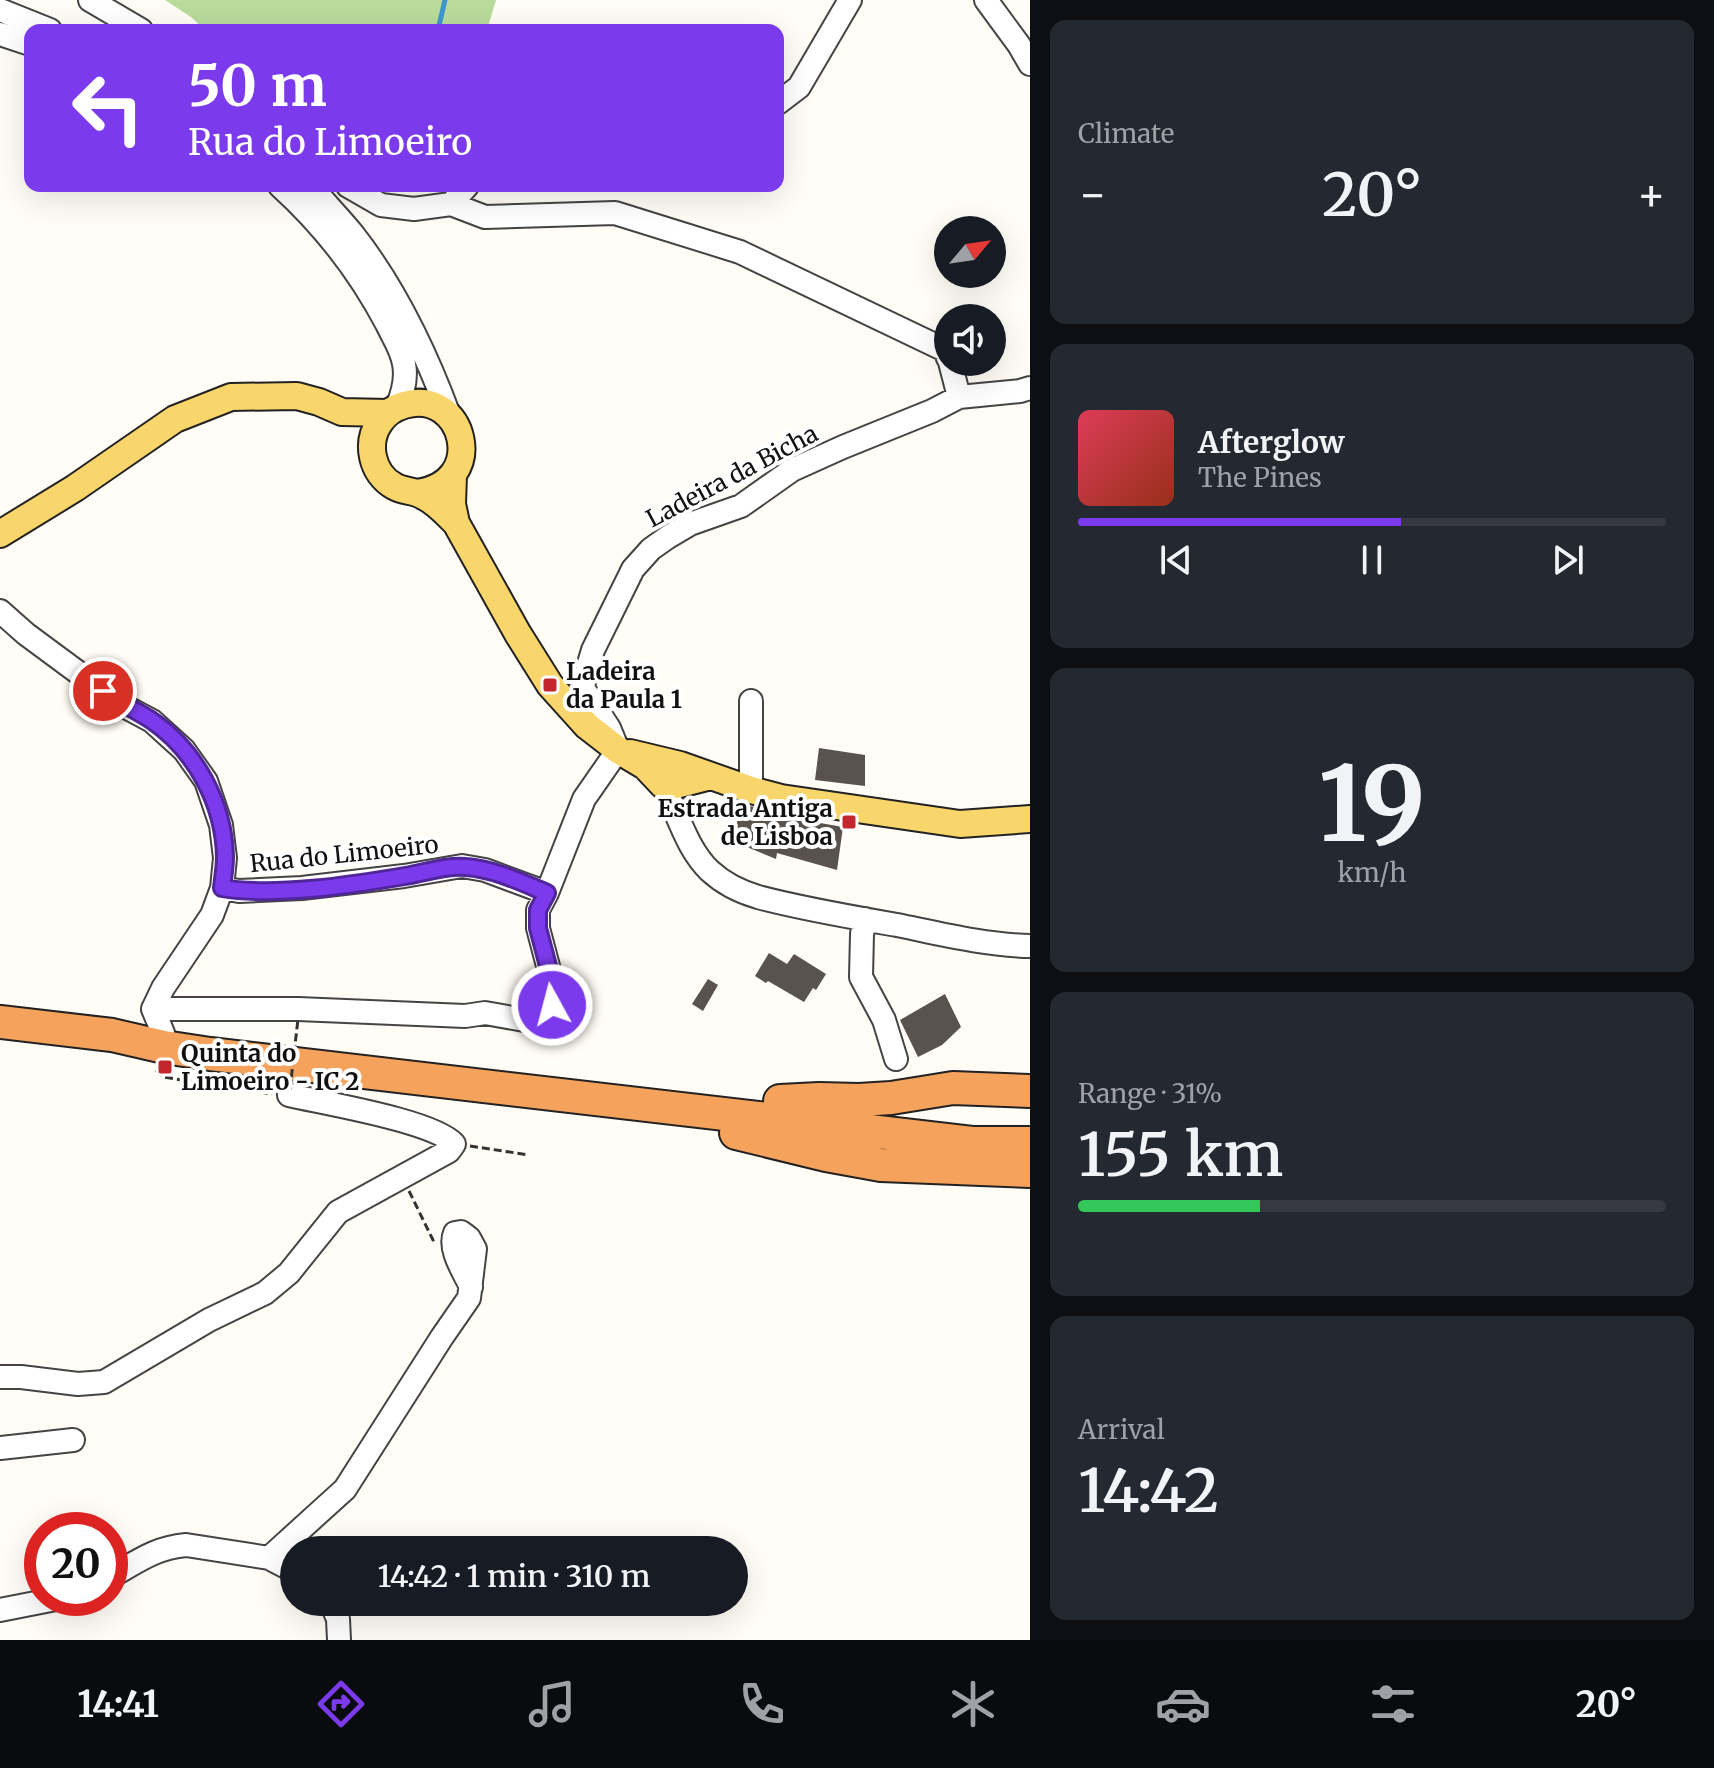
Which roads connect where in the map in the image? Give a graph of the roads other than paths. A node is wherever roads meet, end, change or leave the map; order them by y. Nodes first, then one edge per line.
1 (90, 0) edge
2 (850, 0) edge
3 (986, 0) edge
4 (0, 10) edge
5 (35, 24) edge
6 (131, 24) edge
7 (0, 34) edge
8 (24, 42) edge
9 (1030, 64) edge
10 (784, 98) edge
11 (287, 192) edge
12 (316, 192) edge
13 (358, 192) edge
14 (462, 192) edge
15 (451, 204) junction
16 (934, 345) edge
17 (953, 376) edge
18 (1030, 388) edge
19 (959, 397) junction
20 (392, 410) junction
21 (342, 412) junction
22 (449, 415) junction
23 (372, 452) junction
24 (453, 475) junction
25 (417, 493) junction
26 (456, 523) junction
27 (0, 534) edge
28 (0, 611) edge
29 (751, 701) dead end
30 (618, 750) junction
31 (680, 765) junction
32 (707, 778) junction
33 (663, 785) junction
34 (751, 790) junction
35 (677, 815) junction
36 (1030, 819) edge
37 (222, 888) junction
38 (547, 893) junction
39 (865, 919) junction
40 (1030, 946) edge
41 (158, 1021) junction
42 (0, 1022) edge
43 (112, 1035) junction
44 (896, 1059) dead end
45 (1030, 1091) edge
46 (290, 1092) road end
47 (780, 1101) junction
48 (649, 1106) junction
49 (1030, 1120) edge
50 (1030, 1143) edge
51 (1030, 1171) edge
52 (442, 1239) road end
53 (0, 1377) edge
54 (73, 1440) dead end
55 (0, 1448) edge
56 (269, 1558) junction
57 (280, 1564) edge
58 (128, 1567) edge
59 (24, 1605) edge
60 (0, 1610) edge
61 (337, 1616) edge
62 (339, 1640) edge

1 - 6 street
2 - 10 street
3 - 9 street
4 - 5 street
7 - 8 street
11 - 20 street
12 - 22 street
13 - 15 street
14 - 15 street
15 - 16 street
17 - 19 street
18 - 19 street
19 - 30 street, Ladeira da Bicha
20 - 21 main road
20 - 22 main road
20 - 23 main road
21 - 23 main road
21 - 27 main road
22 - 24 main road
23 - 25 main road
24 - 25 main road
24 - 26 main road
25 - 26 main road
26 - 30 main road
28 - 37 street
29 - 34 street
30 - 31 main road
30 - 33 main road
30 - 38 street
31 - 32 main road
31 - 33 street
32 - 33 main road
32 - 34 main road
32 - 35 street
33 - 35 street
34 - 36 main road
35 - 39 street
37 - 38 street, Rua do Limoeiro
37 - 41 street
38 - 41 street
39 - 40 street
39 - 44 street
41 - 43 highway
41 - 47 highway
42 - 43 highway
43 - 48 highway
45 - 47 highway
46 - 53 street
47 - 49 highway
48 - 50 highway
48 - 51 highway
52 - 56 street
54 - 55 street
56 - 57 street
56 - 58 street
59 - 60 street
61 - 62 street

